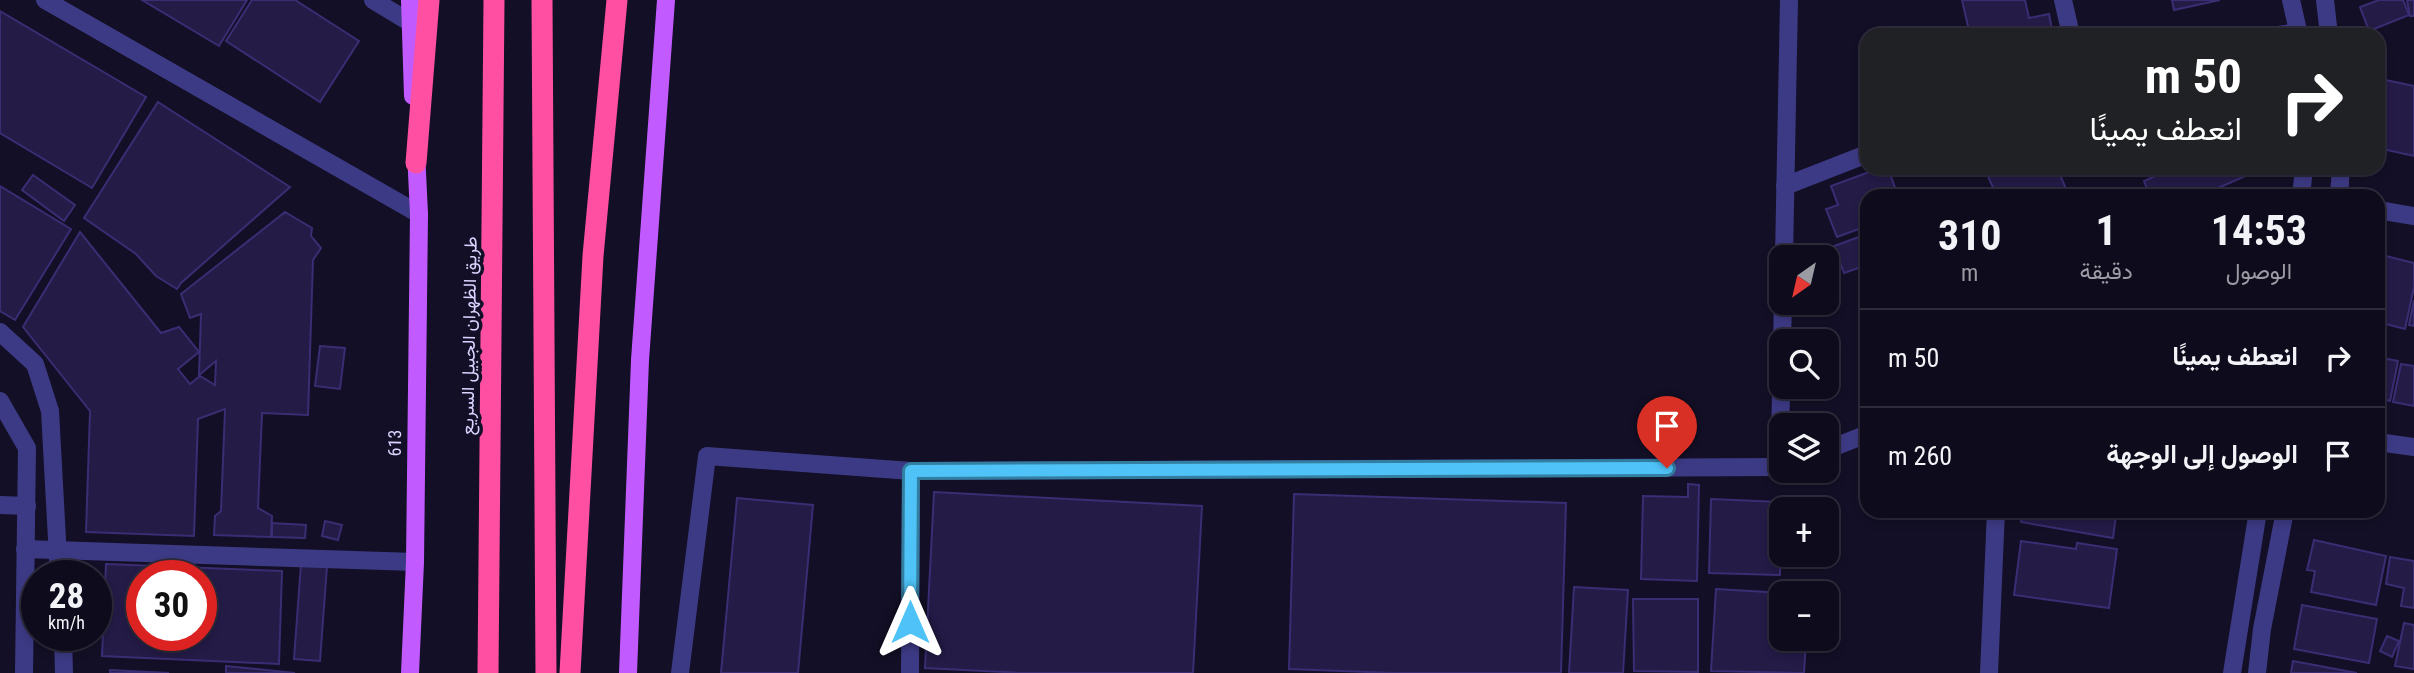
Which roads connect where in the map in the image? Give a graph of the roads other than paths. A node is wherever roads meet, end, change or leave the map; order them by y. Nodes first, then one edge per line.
1 (45, 0) edge
2 (373, 0) edge
3 (410, 0) edge
4 (429, 0) edge
5 (494, 0) edge
6 (542, 0) edge
7 (617, 0) edge
8 (666, 0) edge
9 (1790, 0) edge
10 (2063, 0) edge
11 (2291, 0) edge
12 (2325, 0) edge
13 (411, 23) junction
14 (2069, 28) edge
15 (2297, 28) edge
16 (2328, 28) edge
17 (1860, 157) edge
18 (416, 163) junction
19 (1785, 186) junction
20 (2385, 211) edge
21 (419, 214) junction
22 (2414, 216) edge
23 (1784, 245) edge
24 (0, 332) edge
25 (0, 401) edge
26 (1860, 438) edge
27 (2385, 443) edge
28 (1839, 446) edge
29 (2414, 447) edge
30 (1769, 467) edge
31 (911, 471) junction
32 (0, 505) edge
33 (27, 506) junction
34 (1996, 518) edge
35 (2257, 518) edge
36 (2284, 518) edge
37 (25, 549) junction
38 (58, 550) junction
39 (58, 560) edge
40 (415, 562) junction
41 (63, 651) edge
42 (24, 673) edge
43 (64, 673) edge
44 (411, 673) edge
45 (488, 673) edge
46 (546, 673) edge
47 (570, 673) edge
48 (628, 673) edge
49 (680, 673) edge
50 (910, 673) edge
51 (1989, 673) edge
52 (2232, 673) edge
53 (2257, 673) edge

1 - 21 street
2 - 13 street
3 - 13 main road, 613
4 - 18 highway
5 - 45 highway, طريق الظهران الجبيل السريع
6 - 46 highway
7 - 47 highway
8 - 48 main road
9 - 19 street
10 - 14 street
11 - 15 street
12 - 16 street
13 - 18 main road, 613
17 - 19 street
18 - 21 main road, 613
19 - 23 street
20 - 22 street
21 - 40 main road, 613
24 - 38 street
25 - 33 street
26 - 28 street
27 - 29 street
30 - 31 street
31 - 49 street
31 - 50 street
32 - 33 street
33 - 37 street
34 - 51 street
35 - 52 street
36 - 53 street
37 - 38 street
37 - 42 street
38 - 39 street
38 - 40 street
40 - 44 main road, 613
41 - 43 street

